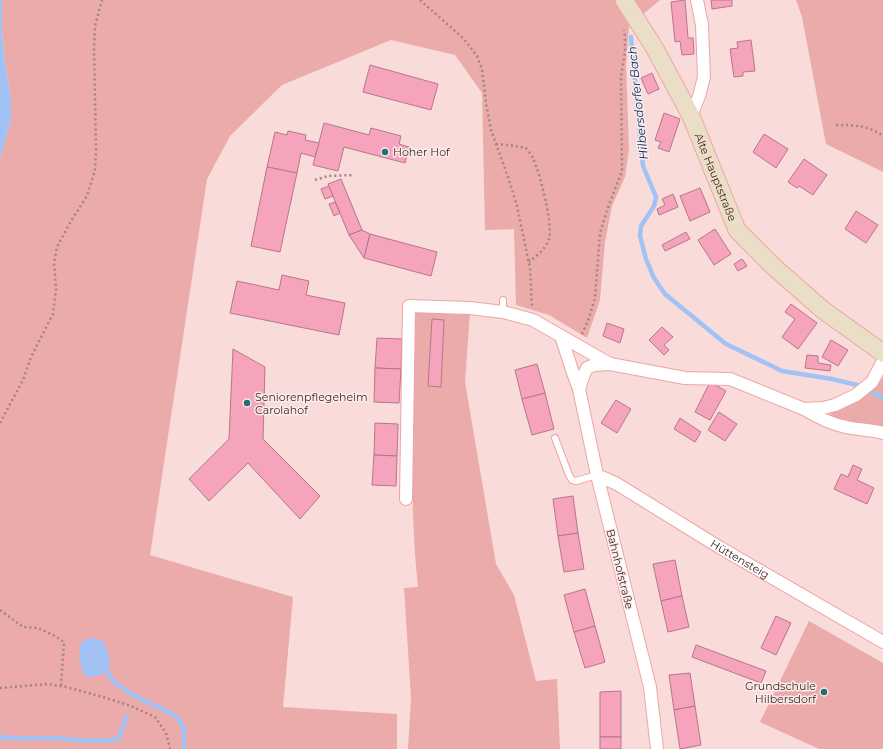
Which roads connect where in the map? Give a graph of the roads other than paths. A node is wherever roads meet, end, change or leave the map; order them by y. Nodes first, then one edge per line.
1 (697, 0) edge
2 (626, 1) edge
3 (692, 116) junction
4 (503, 300) dead end
5 (503, 312) junction
6 (561, 336) junction
7 (883, 353) edge
8 (883, 361) edge
9 (610, 364) junction
10 (579, 389) junction
11 (804, 408) junction
12 (883, 433) edge
13 (555, 438) dead end
14 (597, 475) junction
15 (406, 499) dead end
16 (883, 642) edge
17 (657, 749) edge

1 - 3 street
2 - 3 main road, Alte Hauptstraße
3 - 7 main road, Alte Hauptstraße
4 - 5 lane
5 - 6 street
5 - 15 street
6 - 9 street
6 - 10 street, Bahnhofstraße
8 - 11 street
9 - 10 street
9 - 11 street
10 - 14 street, Bahnhofstraße
11 - 12 street
13 - 14 lane
14 - 16 street, Hüttensteig
14 - 17 street, Bahnhofstraße

